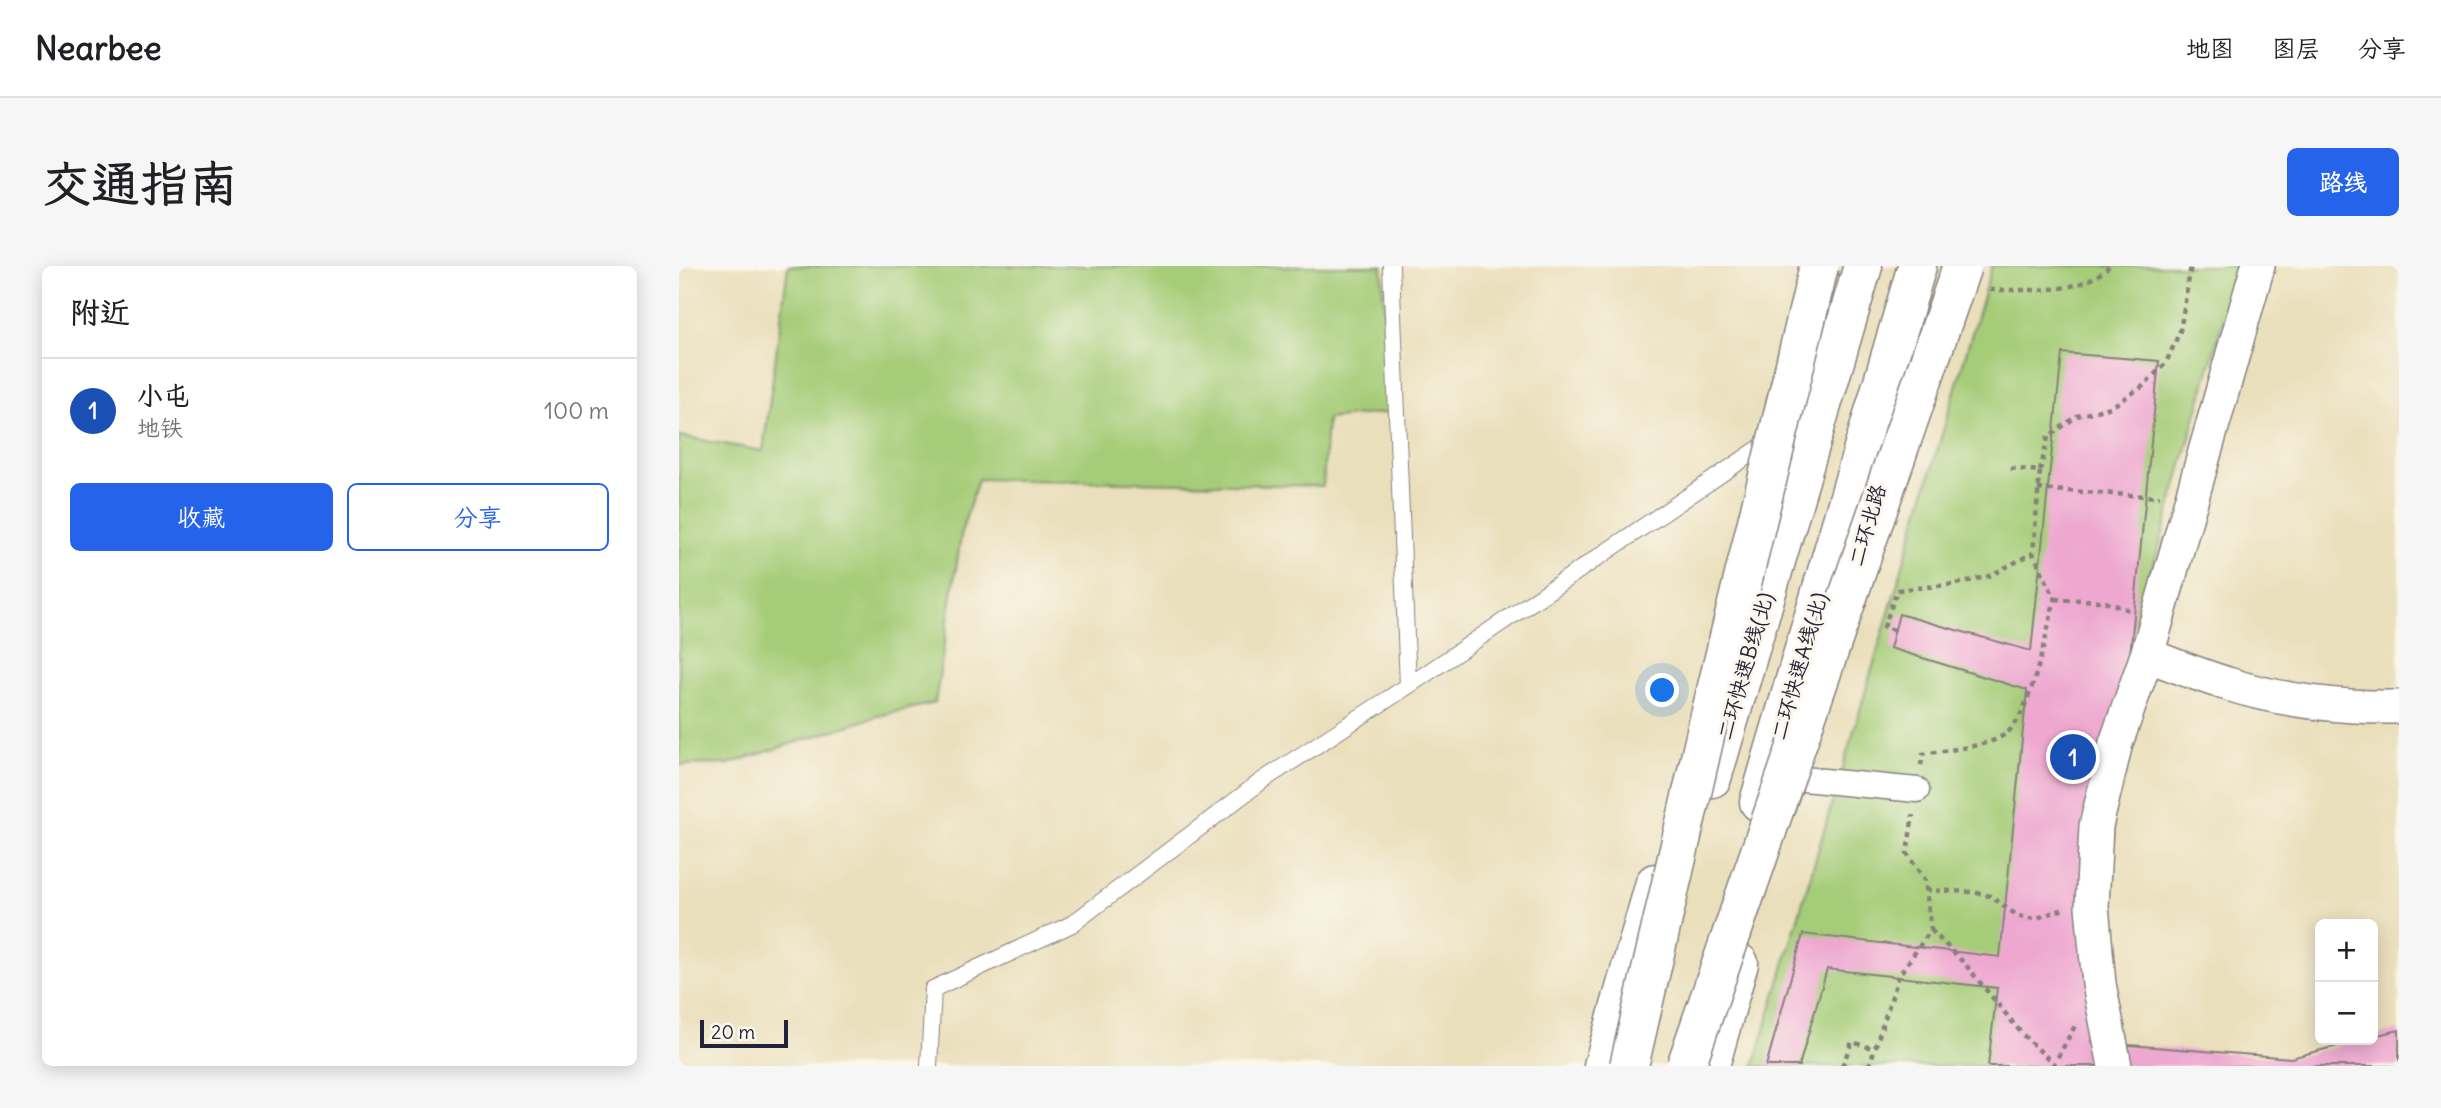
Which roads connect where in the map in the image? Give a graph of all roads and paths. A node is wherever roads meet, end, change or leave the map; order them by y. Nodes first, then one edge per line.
1 (1391, 266) edge
2 (1819, 266) edge
3 (1836, 266) edge
4 (1863, 266) edge
5 (1917, 266) edge
6 (1944, 266) edge
7 (2109, 266) edge
8 (2191, 266) edge
9 (2258, 266) edge
10 (1974, 278) edge
11 (1785, 437) junction
12 (2006, 468) dead end
13 (2040, 471) junction
14 (2038, 489) junction
15 (2191, 499) junction
16 (2033, 553) junction
17 (2055, 599) junction
18 (2158, 618) junction
19 (1895, 630) dead end
20 (2147, 655) junction
21 (1408, 687) junction
22 (2399, 707) edge
23 (1793, 778) junction
24 (1917, 790) junction
25 (1926, 890) junction
26 (2092, 906) junction
27 (1931, 930) junction
28 (1875, 1049) junction
29 (2053, 1064) dead end
30 (929, 1066) edge
31 (1603, 1066) edge
32 (1629, 1066) edge
33 (1685, 1066) edge
34 (1710, 1066) edge
35 (1842, 1066) edge
36 (1869, 1066) edge
37 (2115, 1066) edge

1 - 21 lane
2 - 32 main road, bridge
3 - 11 main road
4 - 32 main road, 二环快速B线(北), bridge
5 - 33 main road, 二环快速A线(北), bridge
6 - 23 main road, 二环北路
7 - 10 path
8 - 13 path
9 - 15 street
10 - 33 main road, bridge
11 - 21 lane
11 - 31 main road
12 - 13 path
13 - 14 path
14 - 15 path
14 - 16 path
15 - 18 street
16 - 17 path
16 - 19 path
17 - 18 path
17 - 24 path
18 - 20 street
20 - 22 street
20 - 26 street
21 - 30 lane
23 - 24 street
23 - 34 main road, 二环北路
24 - 25 path
25 - 26 path
25 - 27 path
26 - 37 street
27 - 28 path
27 - 29 path
28 - 35 path
28 - 36 path

